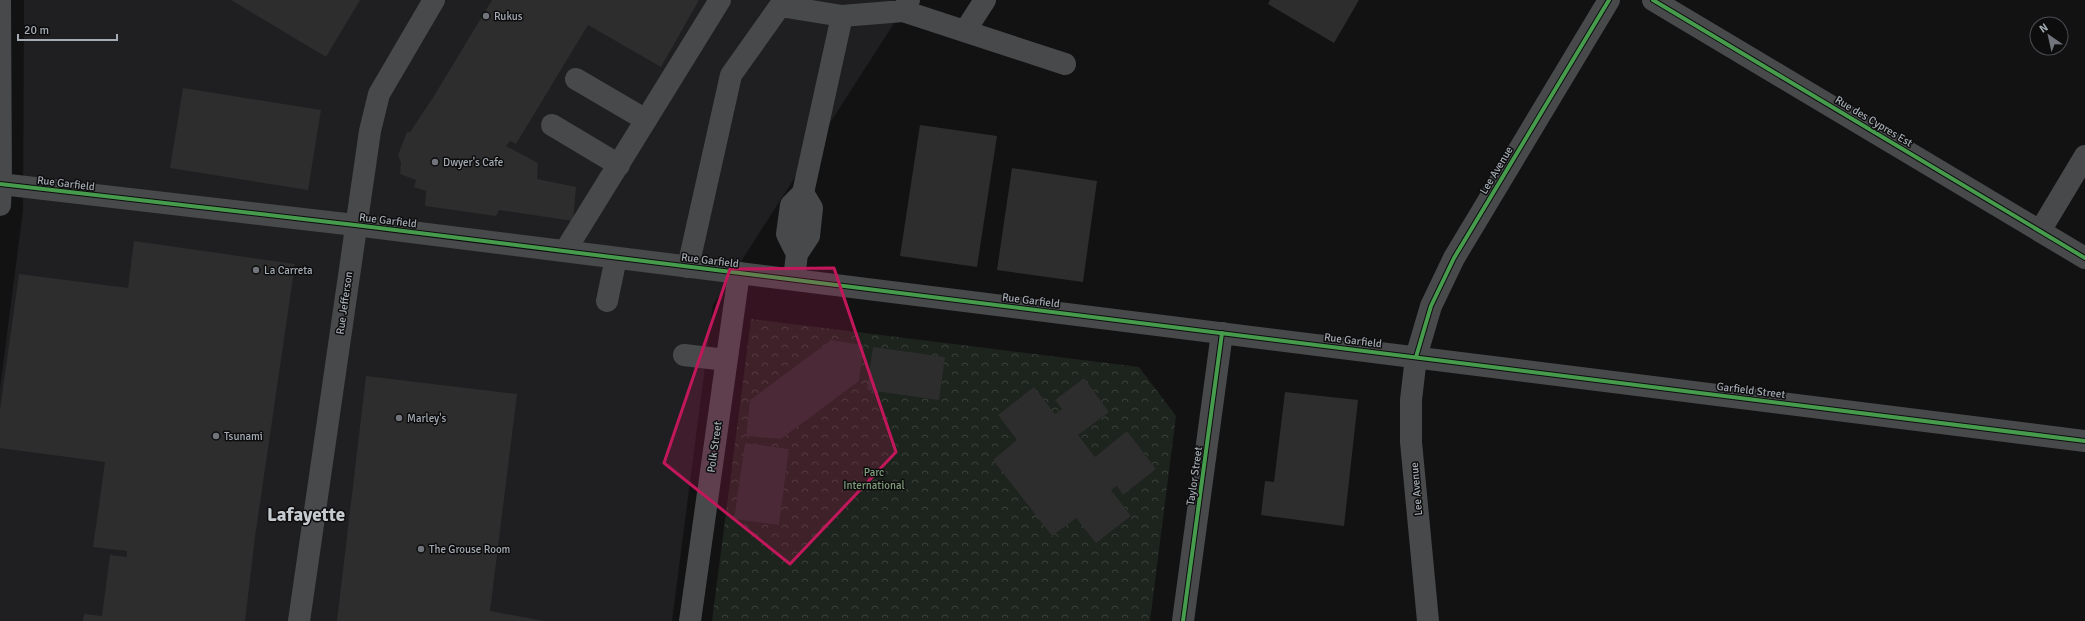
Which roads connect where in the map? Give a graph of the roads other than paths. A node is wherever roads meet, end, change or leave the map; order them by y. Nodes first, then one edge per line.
1 (0, 0) edge
2 (434, 0) edge
3 (720, 0) edge
4 (984, 0) edge
5 (1609, 0) edge
6 (1653, 0) edge
7 (809, 5) edge
8 (906, 5) edge
9 (842, 16) junction
10 (965, 31) junction
11 (1065, 64) dead end
12 (0, 70) edge
13 (576, 79) dead end
14 (646, 120) junction
15 (552, 125) dead end
16 (2085, 156) edge
17 (619, 165) junction
18 (0, 191) edge
19 (355, 225) junction
20 (2040, 231) junction
21 (566, 251) junction
22 (616, 258) junction
23 (2085, 258) edge
24 (688, 267) junction
25 (739, 273) junction
26 (794, 279) junction
27 (607, 301) dead end
28 (1222, 334) junction
29 (684, 355) dead end
30 (1416, 357) junction
31 (726, 360) junction
32 (2085, 441) edge
33 (299, 621) edge
34 (690, 621) edge
35 (1183, 621) edge
36 (1428, 621) edge

1 - 12 street
2 - 19 street, Rue Jefferson
3 - 14 street
4 - 10 street
5 - 30 street, Lee Avenue
6 - 20 street, Rue des Cypres Est
7 - 9 street
7 - 24 street
8 - 9 street
8 - 10 street
9 - 26 street
10 - 11 street
12 - 18 street
13 - 14 street
14 - 17 street
15 - 17 street
16 - 20 street
17 - 21 street
18 - 19 street, Rue Garfield
19 - 21 street, Rue Garfield
19 - 33 street, Rue Jefferson
20 - 23 street, Rue des Cypres Est
21 - 22 street, Rue Garfield
22 - 24 street, Rue Garfield
22 - 27 street
24 - 25 street, Rue Garfield
25 - 26 street, Rue Garfield
25 - 31 street, Polk Street
26 - 28 street, Rue Garfield
28 - 30 street, Rue Garfield
28 - 35 street, Taylor Street
29 - 31 street
30 - 32 street, Garfield Street
30 - 36 street, Lee Avenue
31 - 34 street, Polk Street

